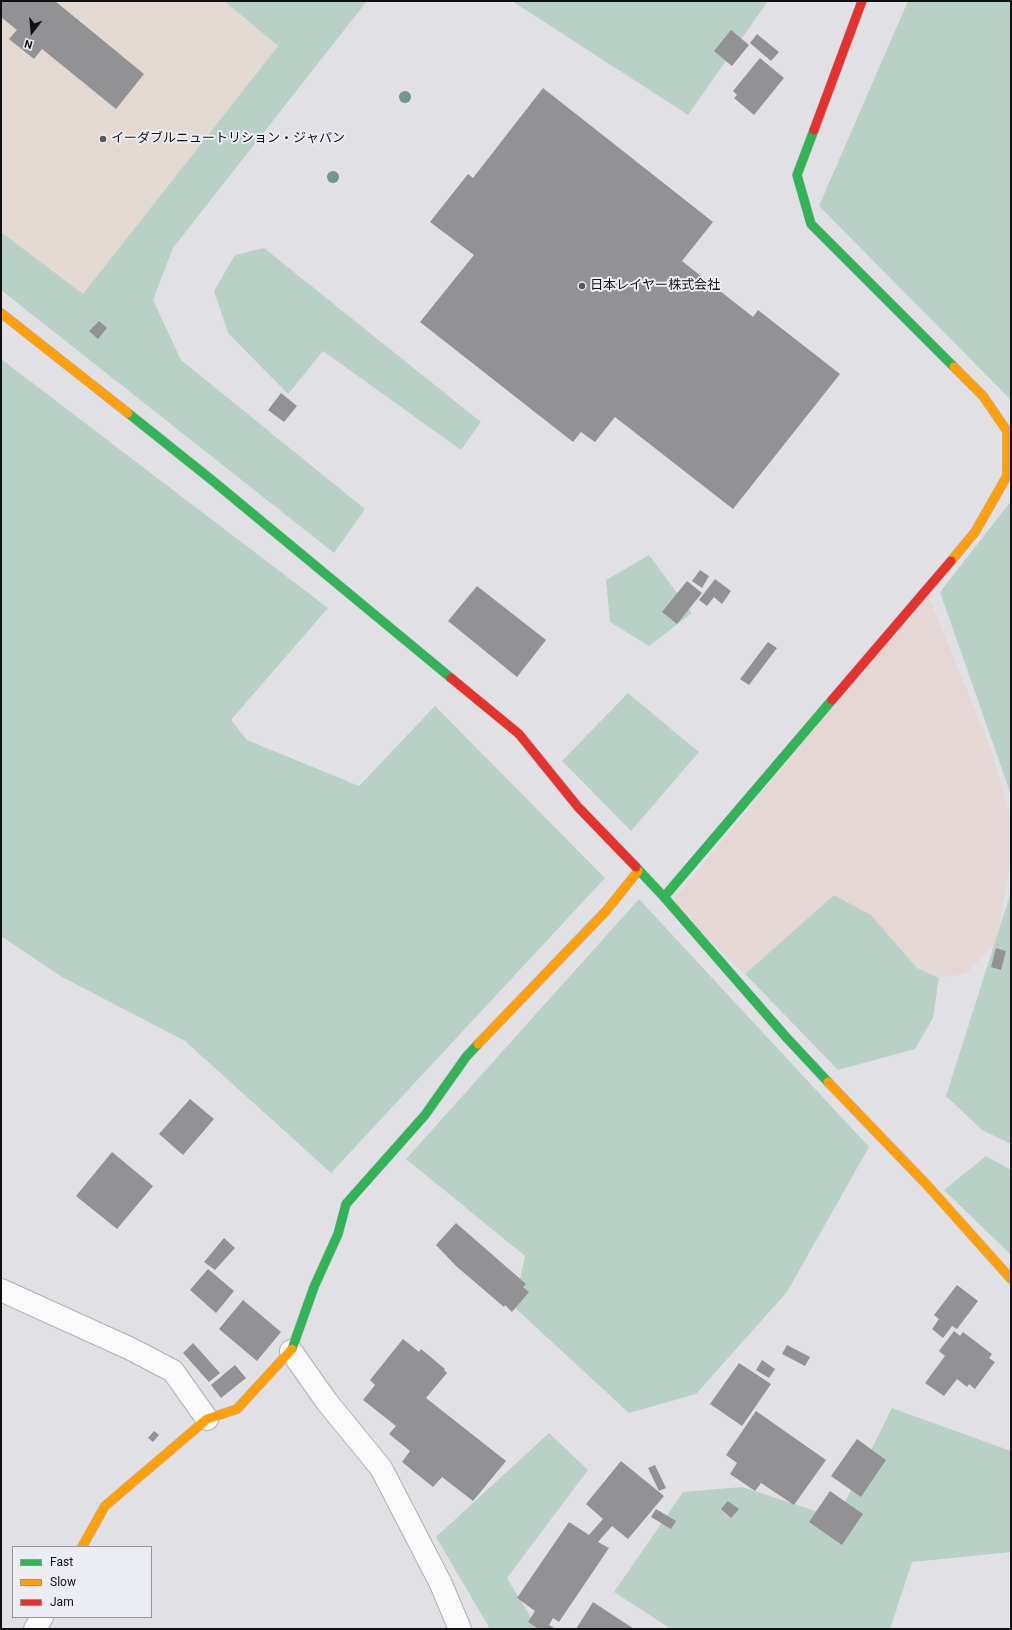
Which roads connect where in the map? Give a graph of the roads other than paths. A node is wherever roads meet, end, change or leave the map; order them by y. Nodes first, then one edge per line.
1 (862, 1) edge
2 (1, 313) edge
3 (638, 871) junction
4 (664, 897) junction
5 (1011, 1279) edge
6 (1, 1290) edge
7 (291, 1352) junction
8 (207, 1419) junction
9 (83, 1546) edge
10 (41, 1618) edge
11 (35, 1629) edge
12 (460, 1629) edge

1 - 4 street
2 - 3 street
3 - 4 street
3 - 7 street
4 - 5 street
6 - 8 street
7 - 8 street
7 - 12 street
8 - 9 street
10 - 11 street

